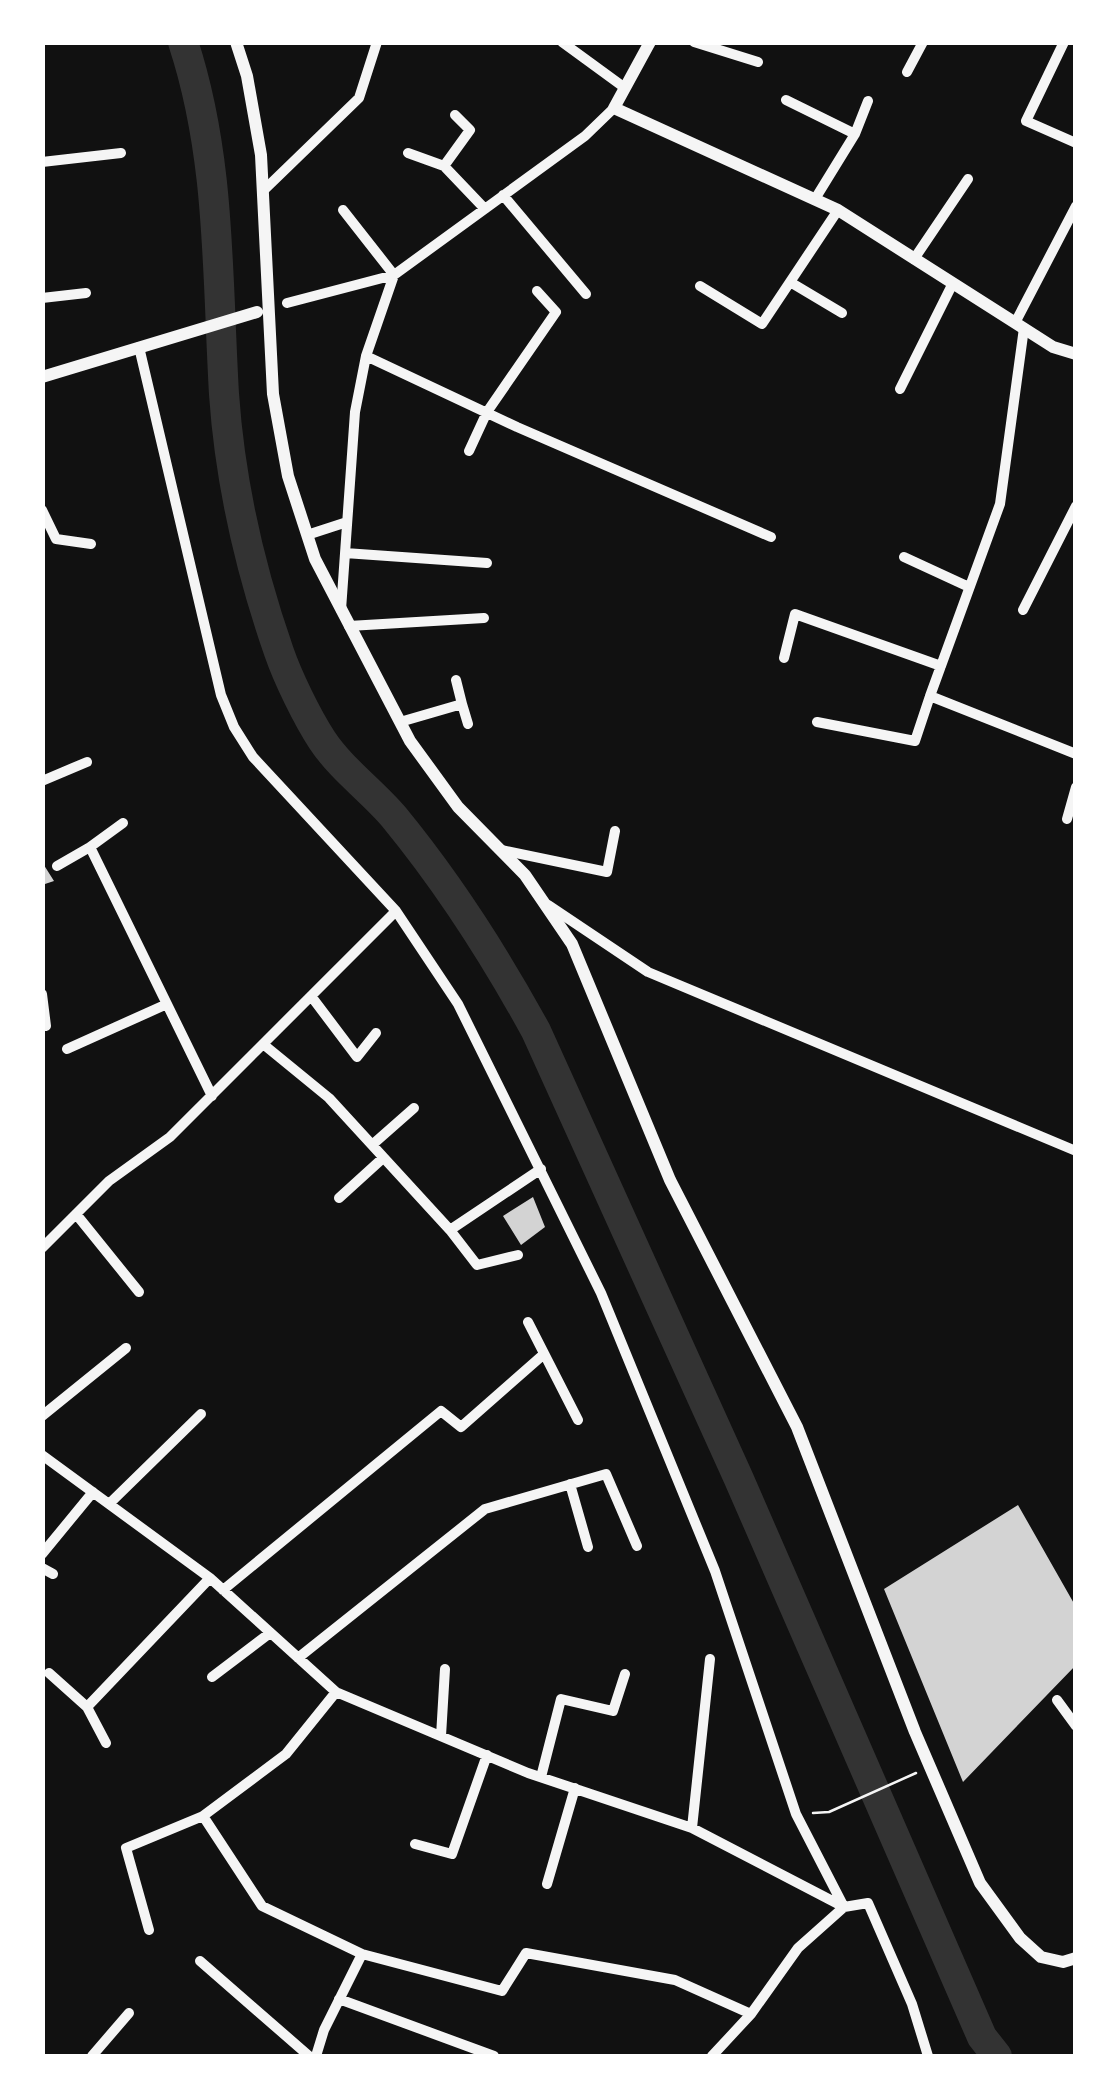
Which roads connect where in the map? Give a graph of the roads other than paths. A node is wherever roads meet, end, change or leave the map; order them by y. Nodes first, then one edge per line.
1 (236, 42) edge
2 (377, 42) edge
3 (562, 42) edge
4 (650, 42) edge
5 (694, 42) edge
6 (922, 42) edge
7 (1064, 42) edge
8 (758, 62) dead end
9 (907, 72) dead end
10 (625, 88) junction
11 (786, 100) dead end
12 (868, 101) dead end
13 (614, 108) junction
14 (455, 114) dead end
15 (855, 134) junction
16 (1076, 143) edge
17 (121, 153) dead end
18 (408, 153) dead end
19 (42, 162) edge
20 (444, 166) junction
21 (968, 179) dead end
22 (262, 191) junction
23 (503, 196) junction
24 (816, 199) junction
25 (1076, 206) edge
26 (485, 209) junction
27 (343, 210) dead end
28 (838, 210) junction
29 (914, 259) junction
30 (394, 275) junction
31 (790, 282) junction
32 (953, 284) junction
33 (700, 286) dead end
34 (538, 291) dead end
35 (86, 293) dead end
36 (586, 294) dead end
37 (42, 298) edge
38 (286, 303) dead end
39 (262, 311) junction
40 (842, 313) dead end
41 (1019, 326) junction
42 (139, 347) junction
43 (1076, 354) edge
44 (366, 356) junction
45 (42, 377) edge
46 (900, 389) dead end
47 (486, 412) junction
48 (469, 452) dead end
49 (1076, 506) edge
50 (42, 510) edge
51 (347, 522) junction
52 (307, 534) junction
53 (771, 537) dead end
54 (91, 544) dead end
55 (345, 553) junction
56 (904, 557) dead end
57 (488, 562) dead end
58 (969, 587) junction
59 (341, 610) junction
60 (1024, 610) dead end
61 (484, 618) dead end
62 (349, 626) junction
63 (784, 658) dead end
64 (941, 666) junction
65 (456, 680) dead end
66 (930, 696) junction
67 (462, 704) junction
68 (400, 722) junction
69 (818, 722) dead end
70 (468, 724) dead end
71 (1076, 754) edge
72 (87, 762) dead end
73 (42, 781) edge
74 (1076, 787) edge
75 (1067, 819) dead end
76 (123, 823) dead end
77 (615, 830) dead end
78 (90, 847) junction
79 (500, 850) junction
80 (57, 866) dead end
81 (542, 901) junction
82 (396, 911) junction
83 (42, 994) edge
84 (311, 996) junction
85 (167, 1004) junction
86 (42, 1026) edge
87 (376, 1033) dead end
88 (264, 1044) junction
89 (67, 1049) dead end
90 (212, 1096) junction
91 (414, 1108) dead end
92 (372, 1145) junction
93 (1076, 1151) edge
94 (383, 1158) junction
95 (541, 1169) junction
96 (339, 1198) dead end
97 (76, 1214) junction
98 (450, 1230) junction
99 (42, 1248) edge
100 (518, 1255) dead end
101 (140, 1292) dead end
102 (528, 1322) dead end
103 (126, 1348) dead end
104 (544, 1354) junction
105 (201, 1414) dead end
106 (42, 1416) edge
107 (578, 1420) dead end
108 (42, 1455) edge
109 (570, 1484) junction
110 (93, 1492) junction
111 (110, 1504) junction
112 (588, 1546) dead end
113 (637, 1546) dead end
114 (42, 1554) edge
115 (210, 1578) junction
116 (223, 1590) junction
117 (270, 1632) junction
118 (298, 1658) junction
119 (710, 1659) dead end
120 (445, 1669) dead end
121 (49, 1672) dead end
122 (625, 1674) dead end
123 (212, 1677) dead end
124 (336, 1692) junction
125 (1057, 1700) dead end
126 (87, 1707) junction
127 (1076, 1726) edge
128 (441, 1736) junction
129 (106, 1743) dead end
130 (486, 1755) junction
131 (541, 1777) junction
132 (575, 1788) junction
133 (203, 1816) junction
134 (692, 1828) junction
135 (416, 1844) dead end
136 (546, 1884) dead end
137 (844, 1906) junction
138 (150, 1930) dead end
139 (362, 1954) junction
140 (1076, 1958) edge
141 (200, 1961) dead end
142 (339, 1999) junction
143 (129, 2013) dead end
144 (751, 2014) junction
145 (92, 2056) edge
146 (312, 2056) edge
147 (494, 2056) edge
148 (712, 2056) edge
149 (928, 2056) edge

1 - 22 street
2 - 22 street
3 - 10 street
4 - 10 street
5 - 8 street
6 - 9 street
7 - 16 street
10 - 13 street
11 - 15 street
12 - 15 street
13 - 23 street
13 - 24 street
14 - 20 street
15 - 24 street
17 - 19 street
18 - 20 street
20 - 26 street
21 - 29 street
22 - 39 street
23 - 26 street
23 - 36 street
24 - 28 street
25 - 41 street
26 - 30 street
27 - 30 street
28 - 29 street
28 - 31 street
29 - 32 street
30 - 38 street
30 - 44 street
31 - 33 street
31 - 40 street
32 - 41 street
32 - 46 street
34 - 47 street
35 - 37 street
39 - 42 street
39 - 52 street
41 - 43 street
41 - 58 street
42 - 45 street
42 - 82 street
44 - 47 street
44 - 51 street
47 - 48 street
47 - 53 street
49 - 60 street
50 - 54 street
51 - 52 street
51 - 55 street
52 - 59 street
55 - 57 street
55 - 59 street
56 - 58 street
58 - 64 street
59 - 62 street
61 - 62 street
62 - 68 street
63 - 64 street
64 - 66 street
65 - 67 street
66 - 69 street
66 - 71 street
67 - 68 street
67 - 70 street
68 - 79 street
72 - 73 street
74 - 75 street
76 - 78 street
77 - 79 street
78 - 80 street
78 - 85 street
79 - 81 street
81 - 93 street
81 - 140 street
82 - 84 street
82 - 95 street
83 - 86 street
84 - 87 street
84 - 88 street
85 - 89 street
85 - 90 street
88 - 90 street
88 - 92 street
90 - 97 street
91 - 92 street
92 - 94 street
94 - 96 street
94 - 98 street
95 - 98 street
95 - 137 street
97 - 99 street
97 - 101 street
98 - 100 street
102 - 104 street
103 - 106 street
104 - 107 street
104 - 116 street
105 - 111 street
108 - 110 street
109 - 112 street
109 - 113 street
109 - 118 street
110 - 111 street
110 - 114 street
111 - 115 street
115 - 116 street
115 - 126 street
116 - 117 street
117 - 118 street
117 - 123 street
118 - 124 street
119 - 134 street
120 - 128 street
121 - 126 street
122 - 131 street
124 - 128 street
124 - 133 street
125 - 127 street
126 - 129 street
128 - 130 street
130 - 131 street
130 - 135 street
131 - 132 street
132 - 134 street
132 - 136 street
133 - 138 street
133 - 139 street
134 - 137 street
137 - 144 street
137 - 149 street
139 - 142 street
139 - 144 street
141 - 146 street
142 - 146 street
142 - 147 street
143 - 145 street
144 - 148 street

